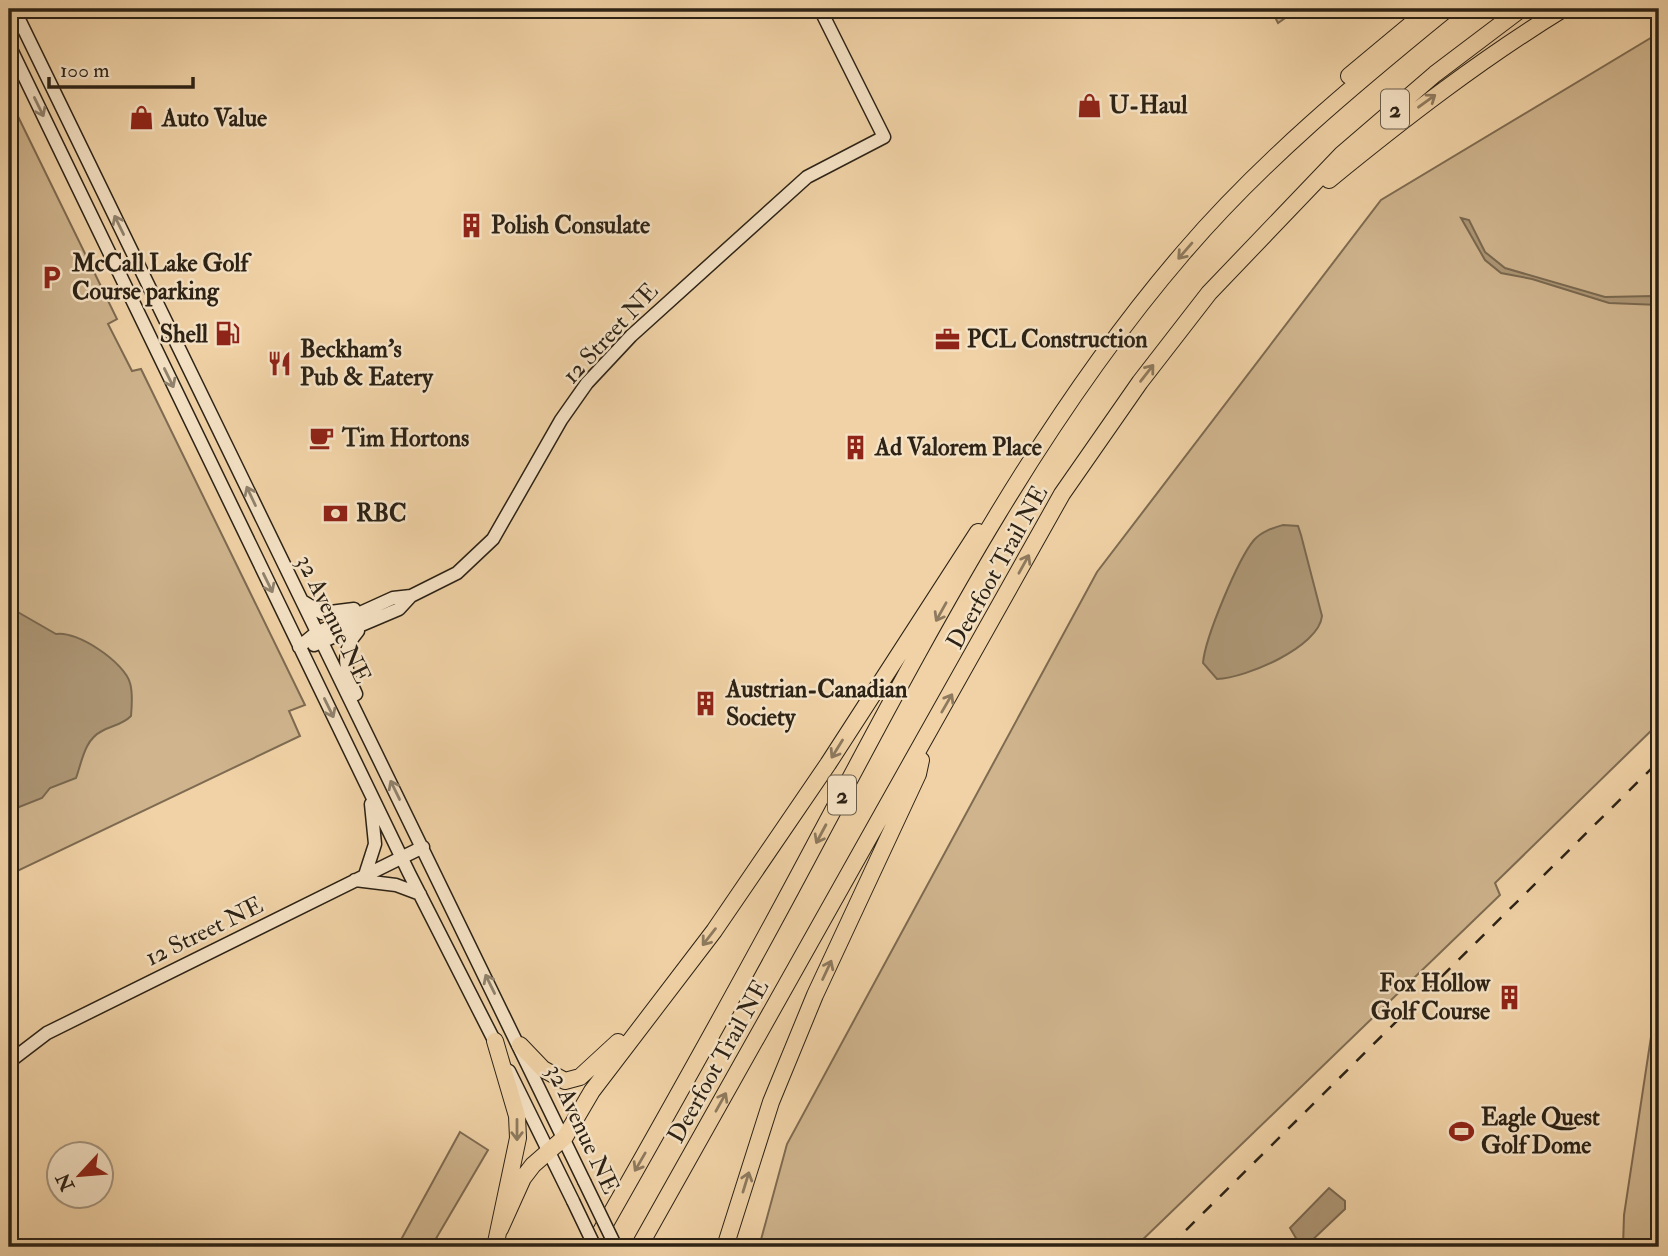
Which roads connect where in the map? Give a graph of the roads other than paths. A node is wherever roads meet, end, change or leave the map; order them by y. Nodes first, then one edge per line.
1 (14, 9) edge
2 (820, 9) edge
3 (1431, 9) edge
4 (1447, 9) edge
5 (1521, 9) edge
6 (1563, 9) edge
7 (9, 46) edge
8 (1267, 166) junction
9 (1279, 221) junction
10 (1065, 407) junction
11 (411, 596) junction
12 (302, 601) junction
13 (364, 610) junction
14 (363, 625) junction
15 (319, 638) junction
16 (299, 647) junction
17 (367, 732) junction
18 (926, 739) junction
19 (368, 790) junction
20 (423, 847) junction
21 (402, 858) junction
22 (359, 878) junction
23 (419, 894) junction
24 (685, 968) junction
25 (495, 1041) junction
26 (520, 1045) junction
27 (9, 1062) edge
28 (565, 1137) junction
29 (548, 1152) junction
30 (500, 1229) junction
31 (495, 1247) edge
32 (593, 1247) edge
33 (616, 1247) edge
34 (639, 1247) edge
35 (725, 1247) edge

12 -> 1 main road, 32 Avenue NE
2 - 11 main road, 12 Street NE
3 - 8 highway
4 - 8 highway, Deerfoot Trail NE / 2
5 - 9 highway, Deerfoot Trail NE / 2
9 -> 6 highway
7 -> 16 main road, 32 Avenue NE
8 -> 10 highway, Deerfoot Trail NE / 2
18 -> 9 highway, Deerfoot Trail NE / 2
10 -> 24 highway
10 -> 32 highway, Deerfoot Trail NE / 2
11 - 13 main road, 12 Street NE
11 - 14 main road, 12 Street NE
12 - 13 main road
12 - 15 main road, 32 Avenue NE
13 - 15 main road, 12 Street NE
14 - 15 main road, 12 Street NE
14 - 17 main road
15 - 16 main road, 12 Street NE
15 - 17 main road, 32 Avenue NE
16 -> 19 main road, 32 Avenue NE
20 -> 17 main road, 32 Avenue NE
34 -> 18 highway, Deerfoot Trail NE / 2
35 -> 18 highway
19 - 21 main road, 32 Avenue NE
19 - 22 main road
20 - 21 main road, 12 Street NE
26 -> 20 main road, 32 Avenue NE
21 - 22 main road, 12 Street NE
21 - 23 main road, 32 Avenue NE
22 - 23 main road
22 - 27 main road, 12 Street NE
23 - 25 main road, 32 Avenue NE
24 - 26 highway
24 - 28 highway
25 - 29 main road, 32 Avenue NE
25 -> 30 highway
26 - 28 main road, 32 Avenue NE
28 - 29 highway
28 - 33 main road, 32 Avenue NE, bridge
29 - 30 highway
29 - 32 main road, 32 Avenue NE, bridge
30 - 31 highway

